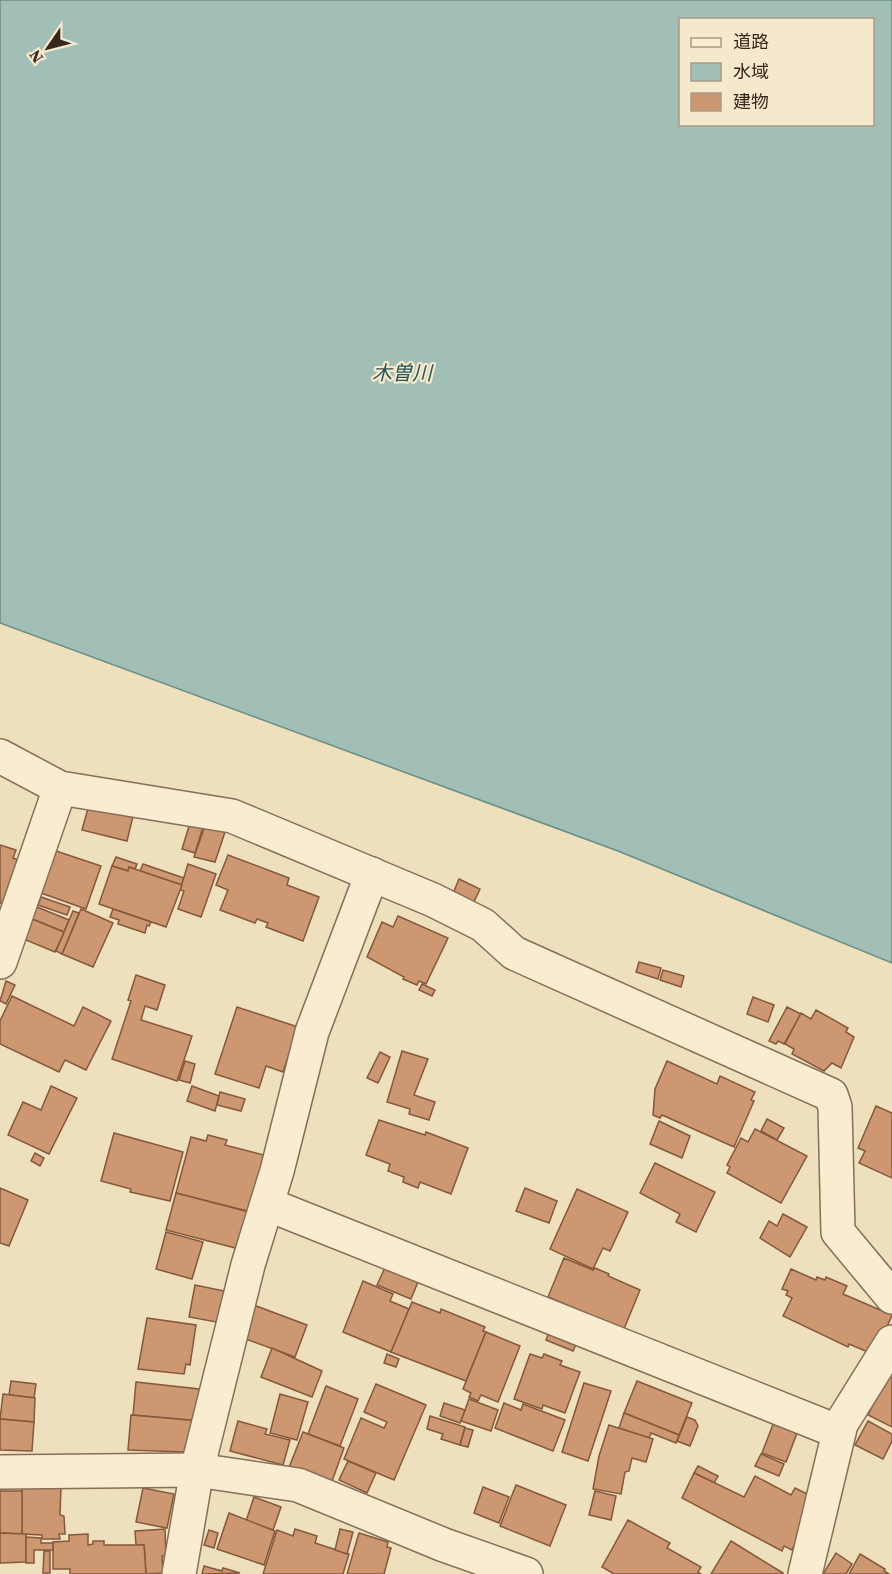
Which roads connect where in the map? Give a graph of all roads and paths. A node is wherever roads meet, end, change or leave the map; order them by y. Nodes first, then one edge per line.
1 (0, 756) edge
2 (60, 788) junction
3 (372, 874) junction
4 (0, 962) edge
5 (267, 1204) junction
6 (892, 1297) edge
7 (892, 1341) edge
8 (839, 1432) junction
9 (197, 1470) junction
10 (0, 1472) edge
11 (179, 1574) edge
12 (526, 1574) edge
13 (805, 1574) edge

1 - 2 street
2 - 3 street
2 - 4 street
3 - 5 street
3 - 6 street
5 - 8 street
5 - 9 street
7 - 8 street
8 - 13 street
9 - 10 street
9 - 11 street
9 - 12 street

